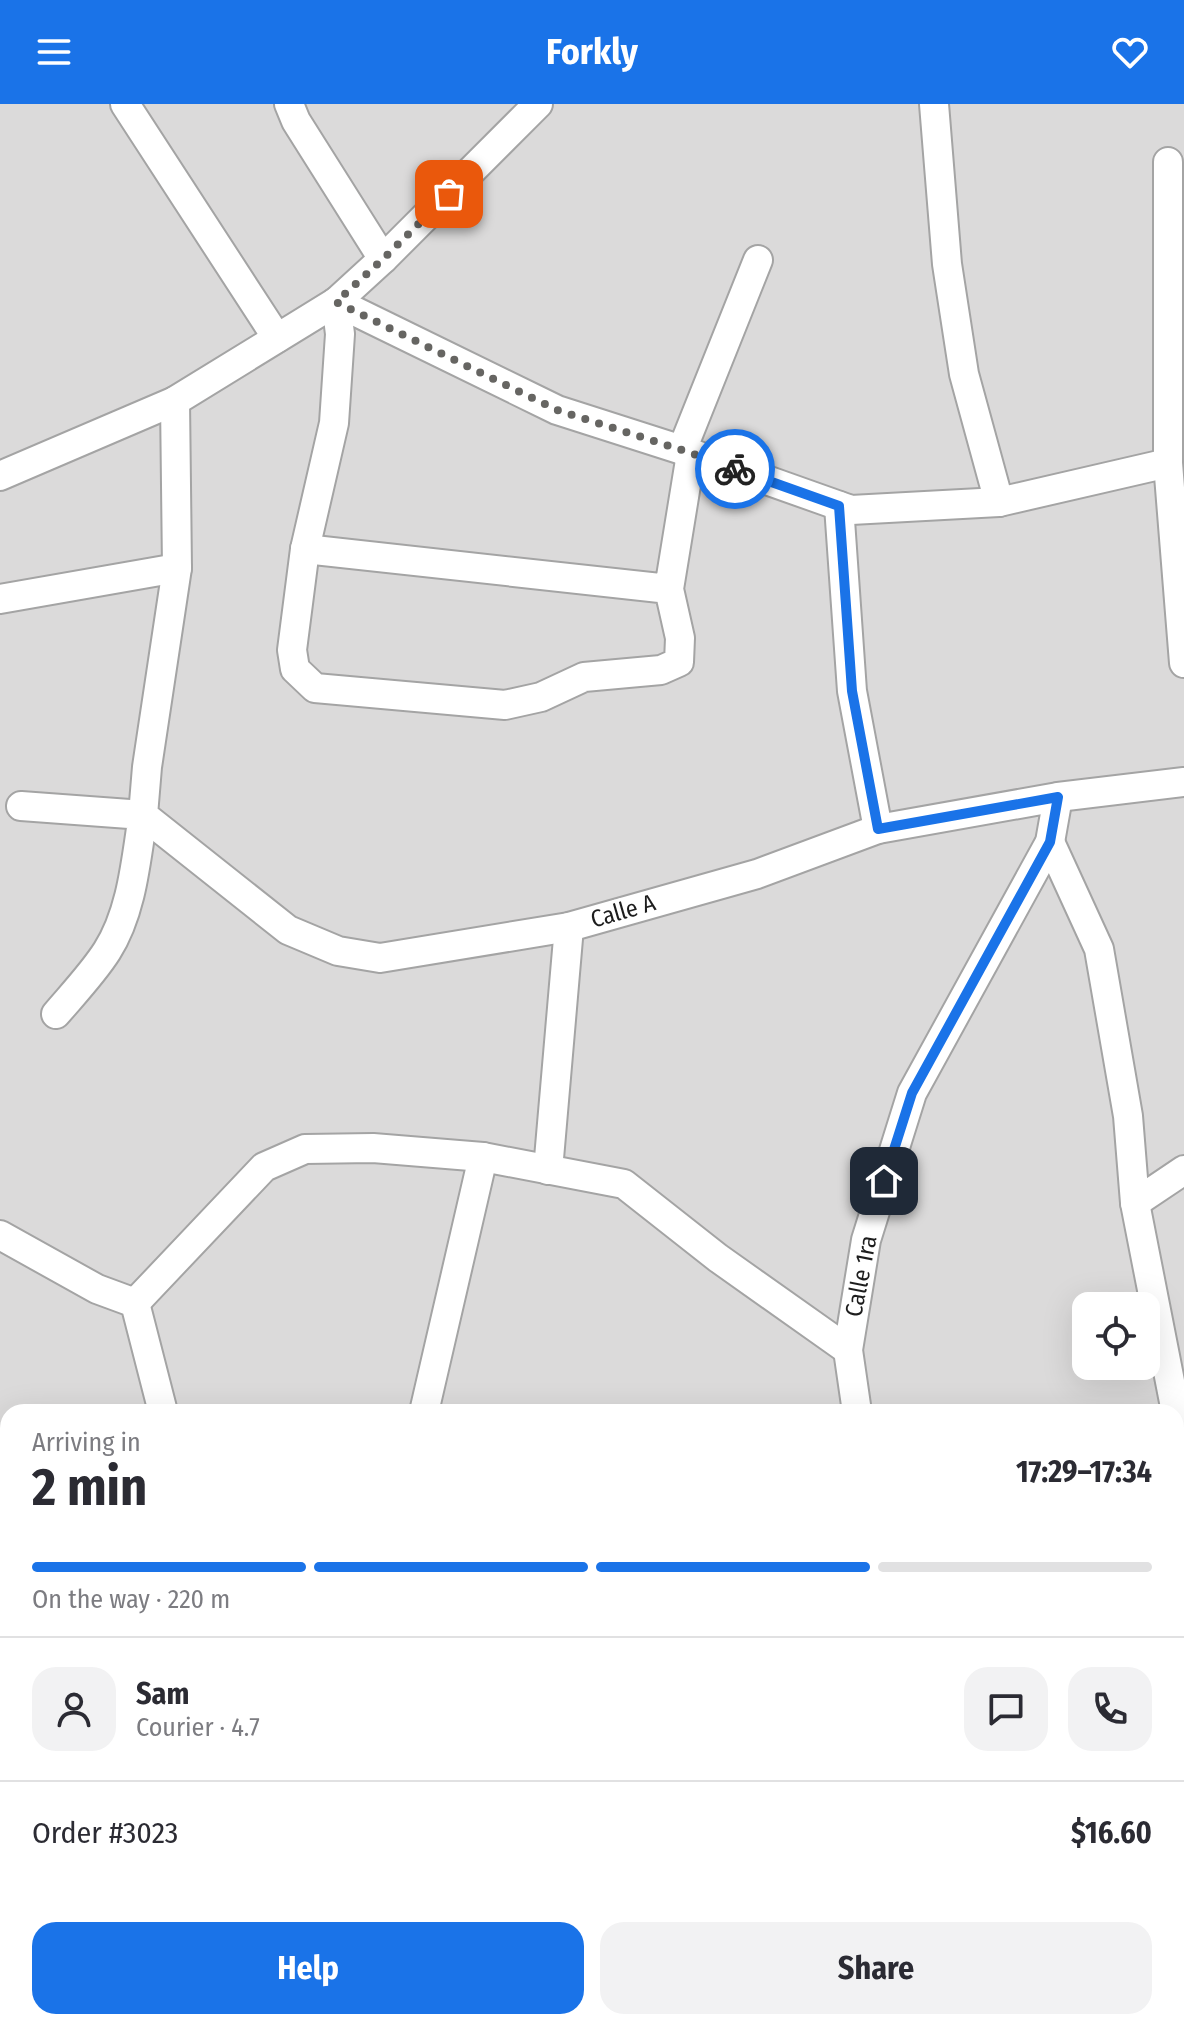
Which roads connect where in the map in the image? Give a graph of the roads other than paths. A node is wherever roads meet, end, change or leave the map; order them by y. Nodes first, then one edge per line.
1 (125, 104) edge
2 (289, 104) edge
3 (538, 104) edge
4 (934, 104) edge
5 (1168, 162) dead end
6 (383, 259) junction
7 (758, 260) dead end
8 (336, 302) junction
9 (277, 338) junction
10 (175, 401) junction
11 (687, 452) junction
12 (1168, 463) junction
13 (0, 476) edge
14 (999, 502) junction
15 (839, 506) junction
16 (305, 549) junction
17 (177, 568) junction
18 (669, 589) junction
19 (0, 599) edge
20 (1184, 663) edge
21 (1184, 782) edge
22 (1058, 797) junction
23 (21, 806) dead end
24 (143, 815) junction
25 (878, 829) junction
26 (1050, 842) junction
27 (569, 927) junction
28 (56, 1014) dead end
29 (483, 1157) junction
30 (548, 1170) junction
31 (1184, 1170) edge
32 (1135, 1203) junction
33 (0, 1235) edge
34 (135, 1303) junction
35 (848, 1350) junction
36 (161, 1404) edge
37 (426, 1404) edge
38 (856, 1404) edge
39 (1174, 1404) edge

1 - 9 street
2 - 6 street
3 - 6 street
4 - 14 street
5 - 12 street
6 - 8 street
7 - 11 street
8 - 9 street
8 - 11 street
8 - 16 street
9 - 10 street
10 - 13 street
10 - 17 street
11 - 15 street
11 - 18 street
12 - 14 street
12 - 20 street
14 - 15 street
15 - 25 street
16 - 18 street
16 - 18 street
17 - 19 street
17 - 24 street
21 - 22 street, Calle A
22 - 25 street, Calle A
22 - 26 street, Calle 1ra
23 - 24 street
24 - 27 street, Calle A
24 - 28 street
25 - 27 street, Calle A
26 - 32 street
26 - 35 street, Calle 1ra
27 - 30 street
29 - 30 street
29 - 34 street
29 - 37 street
30 - 35 street
31 - 32 street
32 - 39 street
33 - 34 street
34 - 36 street
35 - 38 street, Calle 1ra

